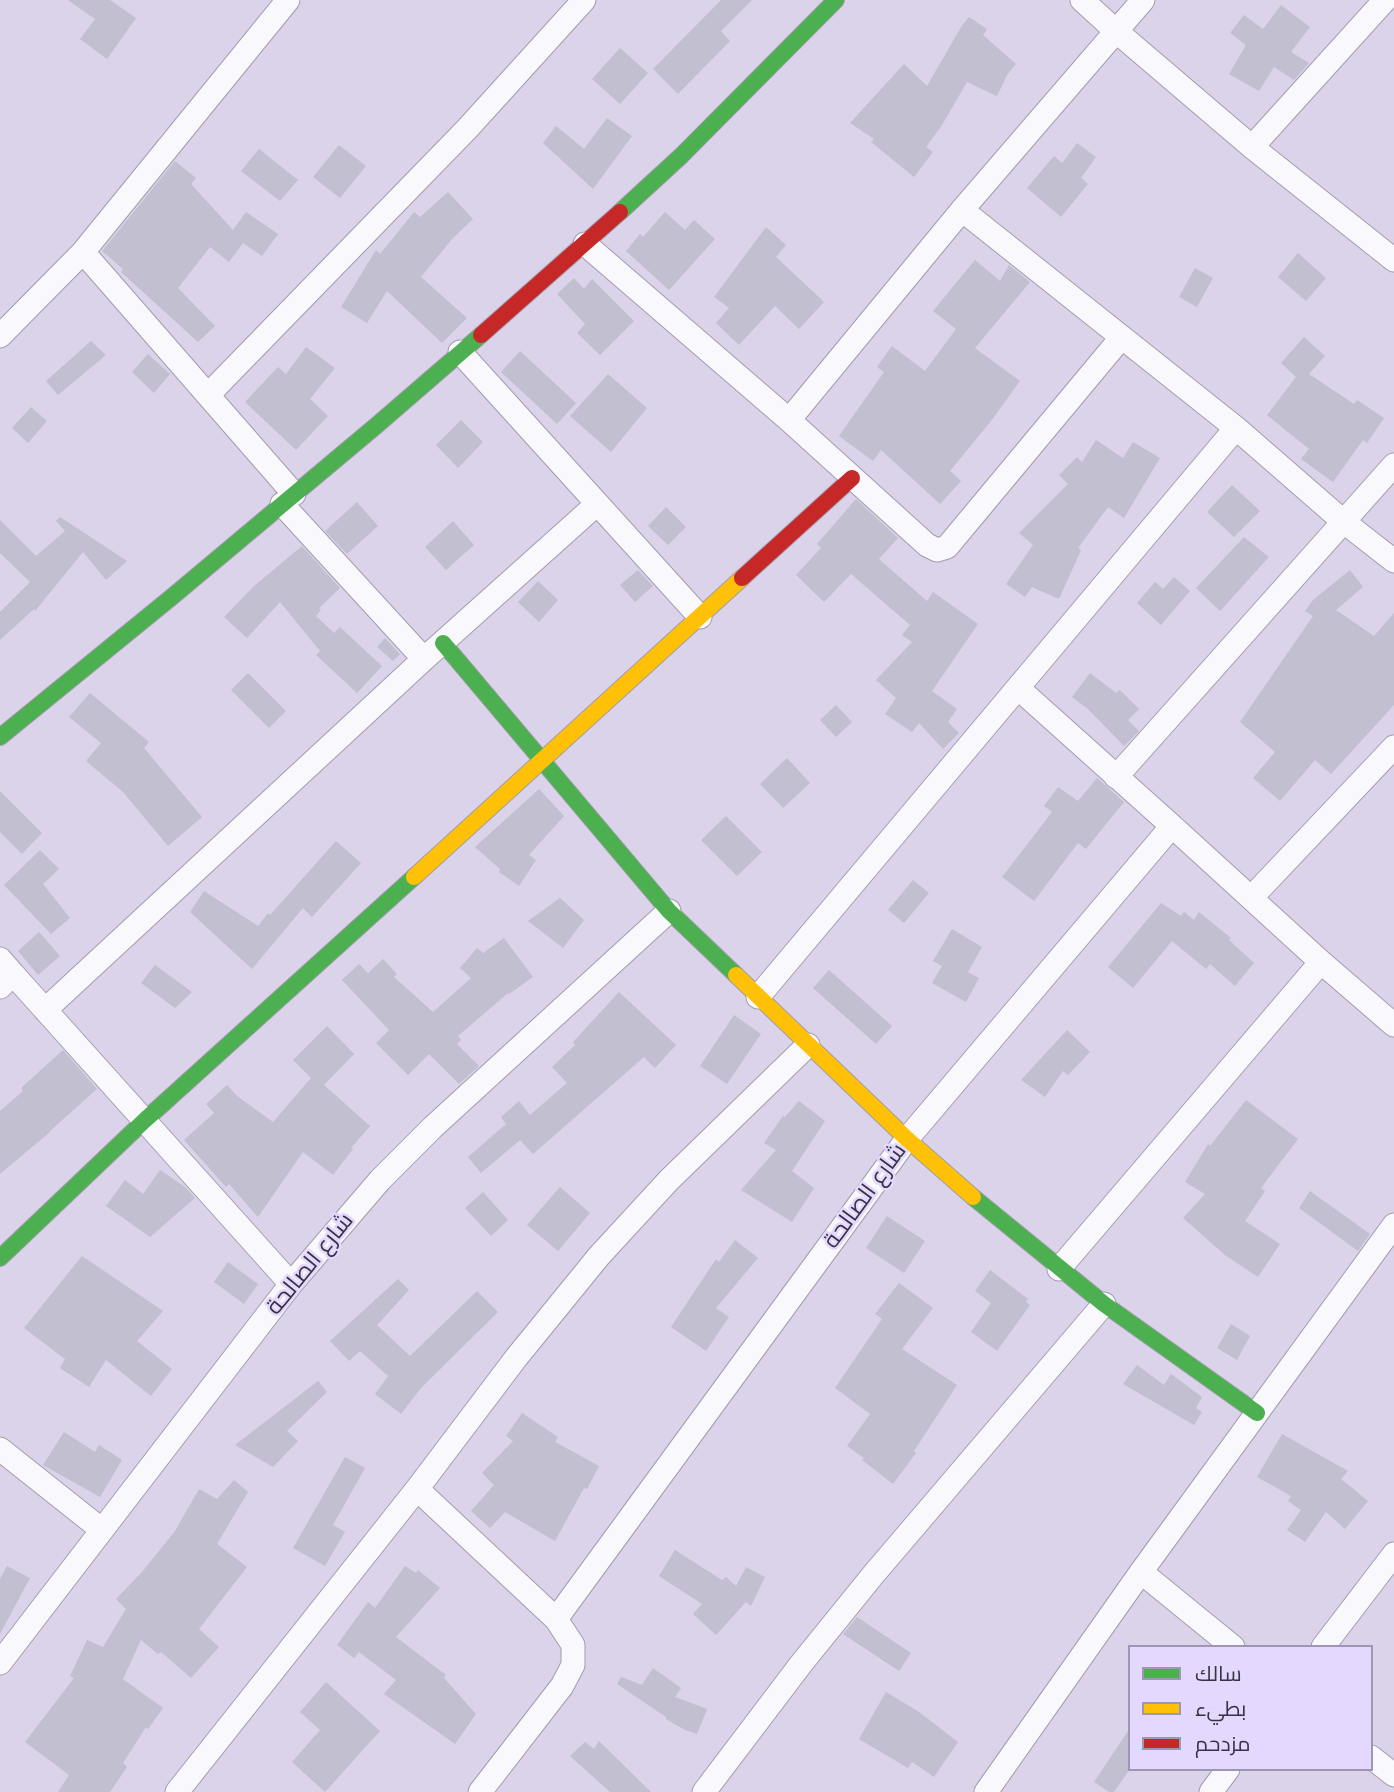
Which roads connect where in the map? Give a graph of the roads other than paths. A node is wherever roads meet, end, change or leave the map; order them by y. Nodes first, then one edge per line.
1 (288, 0) edge
2 (584, 0) edge
3 (836, 0) edge
4 (1082, 0) edge
5 (1143, 0) edge
6 (1385, 0) edge
7 (1116, 31) junction
8 (1252, 147) junction
9 (962, 211) junction
10 (585, 244) junction
11 (83, 252) junction
12 (1394, 260) edge
13 (4, 324) edge
14 (1121, 338) junction
15 (460, 352) junction
16 (208, 395) junction
17 (789, 420) junction
18 (1236, 428) junction
19 (1394, 465) edge
20 (852, 478) junction
21 (288, 499) junction
22 (597, 504) junction
23 (1344, 522) junction
24 (1394, 561) edge
25 (700, 617) junction
26 (443, 643) junction
27 (424, 659) junction
28 (1018, 688) junction
29 (0, 737) edge
30 (1394, 747) edge
31 (542, 762) junction
32 (1116, 777) junction
33 (1172, 826) junction
34 (1251, 898) junction
35 (669, 911) junction
36 (1321, 962) junction
37 (4, 973) edge
38 (758, 997) junction
39 (45, 1010) junction
40 (1394, 1025) edge
41 (808, 1045) junction
42 (145, 1121) junction
43 (907, 1139) junction
44 (1394, 1225) edge
45 (0, 1258) edge
46 (1059, 1269) junction
47 (291, 1284) junction
48 (1104, 1304) junction
49 (1257, 1413) junction
50 (0, 1449) edge
51 (417, 1489) junction
52 (102, 1530) junction
53 (1394, 1554) edge
54 (1141, 1572) junction
55 (556, 1619) junction
56 (1231, 1645) edge
57 (1325, 1645) edge
58 (0, 1663) edge
59 (1373, 1759) edge
60 (1227, 1771) edge
61 (1394, 1775) edge
62 (177, 1792) edge
63 (480, 1792) edge
64 (704, 1792) edge
65 (986, 1792) edge
66 (1211, 1792) edge

1 - 11 street
2 - 16 street
3 - 10 street
4 - 7 street
5 - 7 street
6 - 8 street
7 - 8 street
7 - 9 street
8 - 12 street
9 - 14 street
9 - 17 street
10 - 15 street
10 - 17 street
11 - 13 street
11 - 16 street
14 - 18 street
14 - 20 street
15 - 21 street
15 - 22 street
16 - 21 street
17 - 20 street
18 - 23 street
18 - 28 street
19 - 23 street
20 - 25 street
21 - 27 street
21 - 29 street
22 - 25 street
22 - 26 street
23 - 24 street
23 - 32 street
25 - 31 street
26 - 27 street
26 - 31 street
27 - 39 street
28 - 32 street
28 - 38 street
30 - 34 street
31 - 35 street
31 - 42 street
32 - 33 street
33 - 34 street
33 - 43 street, شارع الصالحة
34 - 36 street
35 - 38 street
35 - 47 street, شارع الصالحة
36 - 40 street
36 - 46 street
37 - 39 street
38 - 41 street
39 - 42 street
41 - 43 street
41 - 51 street
42 - 45 street
42 - 47 street
43 - 46 street
43 - 55 street, شارع الصالحة
44 - 49 street
46 - 48 street
47 - 52 street, شارع الصالحة
48 - 49 street
48 - 64 street
49 - 54 street
50 - 52 street
51 - 55 street
51 - 62 street
52 - 58 street, شارع الصالحة
53 - 57 street
54 - 56 street
54 - 65 street
55 - 63 street
59 - 61 street
60 - 66 street

